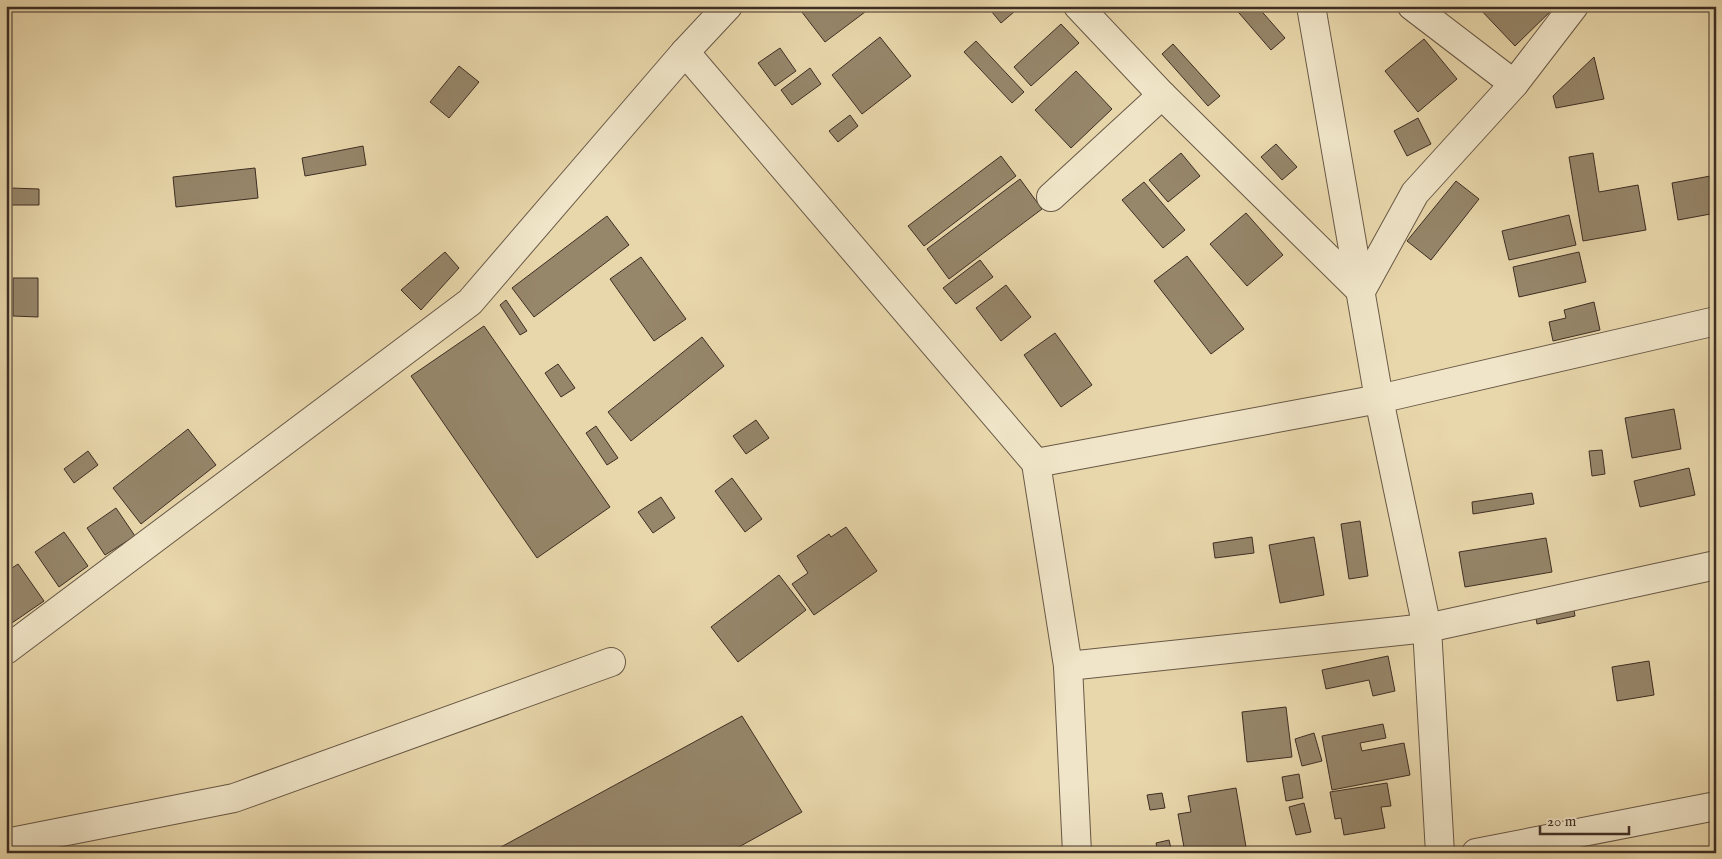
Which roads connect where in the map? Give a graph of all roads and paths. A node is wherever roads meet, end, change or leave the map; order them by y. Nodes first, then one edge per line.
1 (728, 6) edge
2 (1078, 6) edge
3 (1311, 6) edge
4 (1412, 6) edge
5 (1574, 6) edge
6 (685, 52) junction
7 (1514, 84) junction
8 (1162, 95) junction
9 (1050, 197) dead end
10 (1361, 291) junction
11 (1716, 321) edge
12 (1379, 399) junction
13 (1036, 463) junction
14 (1716, 565) edge
15 (1427, 628) junction
16 (6, 650) edge
17 (611, 662) dead end
18 (1068, 666) junction
19 (1716, 806) edge
20 (6, 842) edge
21 (1077, 853) edge
22 (1440, 853) edge
23 (1476, 853) edge

1 - 6 street
2 - 8 street
3 - 10 street
4 - 7 street
5 - 7 street
6 - 13 street
6 - 16 street
7 - 10 street
8 - 9 street
8 - 10 street
10 - 12 street
11 - 12 street
12 - 13 street
12 - 15 street
13 - 18 street
14 - 15 street
15 - 18 street
15 - 22 street
17 - 20 street
18 - 21 street
19 - 23 street

